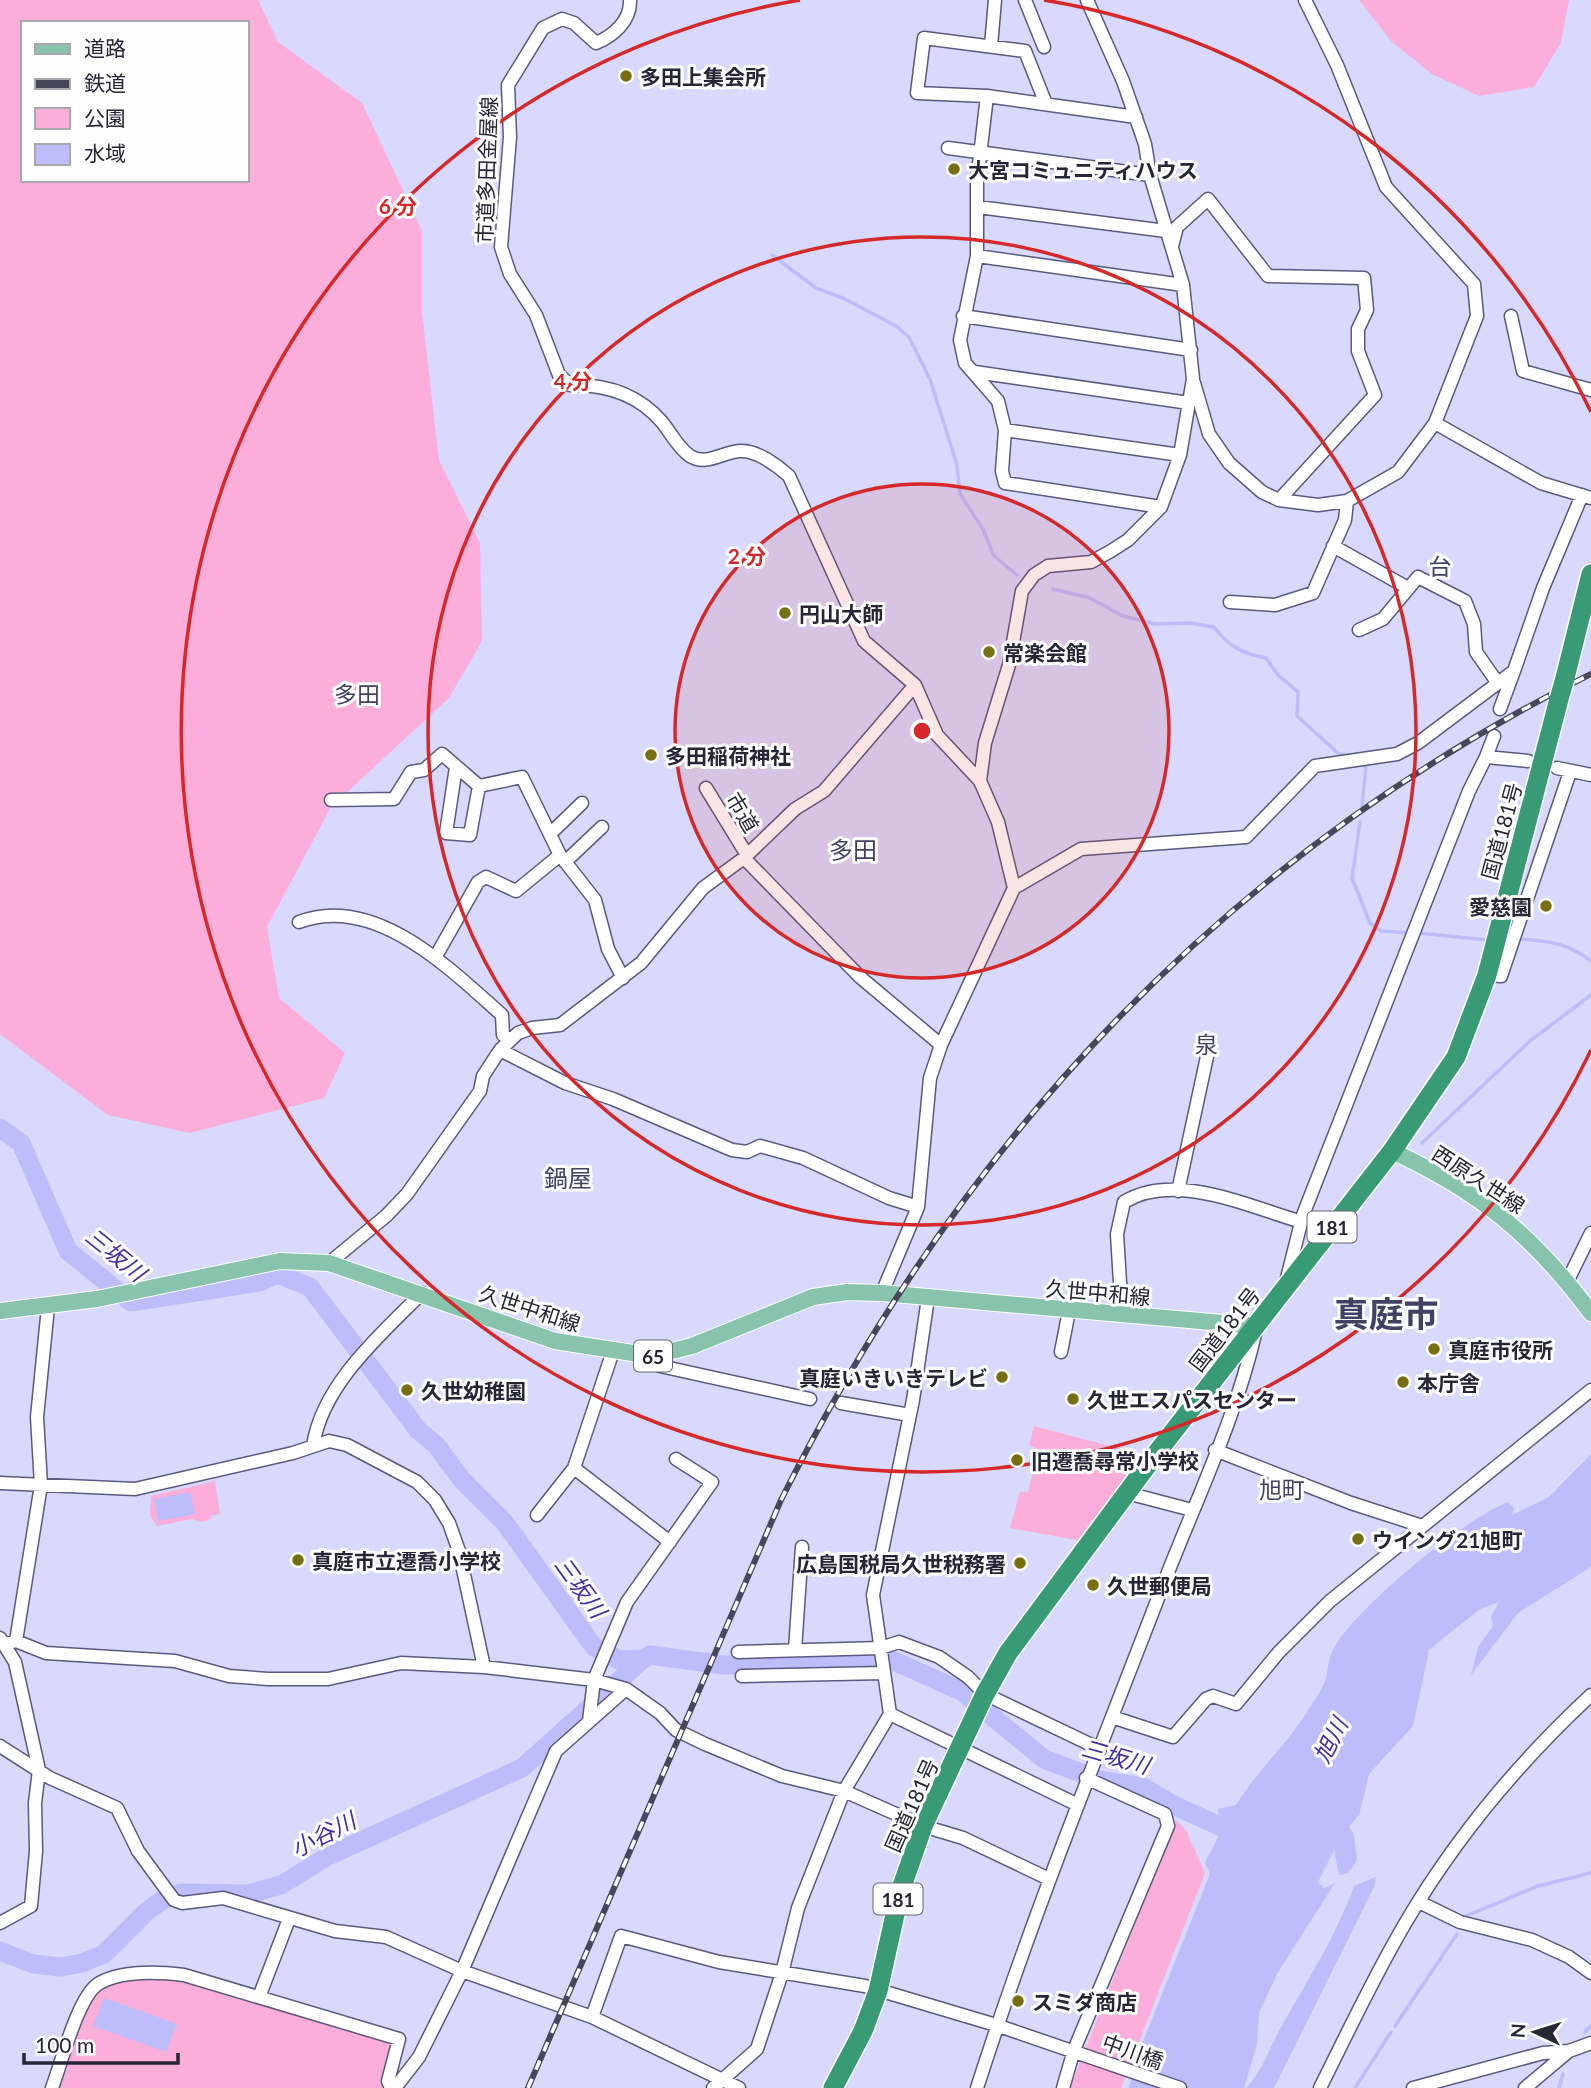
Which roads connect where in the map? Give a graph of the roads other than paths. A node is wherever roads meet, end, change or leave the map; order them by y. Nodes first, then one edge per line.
1 (630, 0) edge
2 (995, 0) edge
3 (1026, 0) edge
4 (1087, 0) edge
5 (1305, 0) edge
6 (991, 46) junction
7 (1044, 47) dead end
8 (987, 96) junction
9 (1046, 104) junction
10 (1136, 117) junction
11 (948, 148) dead end
12 (981, 152) junction
13 (1150, 175) junction
14 (978, 207) junction
15 (1166, 231) junction
16 (1172, 247) junction
17 (977, 256) junction
18 (1183, 285) junction
19 (963, 316) junction
20 (1511, 316) dead end
21 (1191, 350) junction
22 (971, 372) junction
23 (1193, 379) junction
24 (1591, 390) edge
25 (1189, 403) junction
26 (1435, 423) junction
27 (1005, 430) junction
28 (1180, 455) junction
29 (1587, 497) edge
30 (1279, 500) junction
31 (1347, 501) junction
32 (1161, 508) junction
33 (1333, 546) junction
34 (1591, 574) edge
35 (1408, 588) junction
36 (1230, 602) dead end
37 (1359, 630) dead end
38 (1514, 671) junction
39 (1497, 682) junction
40 (915, 685) junction
41 (1500, 709) dead end
42 (1494, 736) dead end
43 (1486, 757) junction
44 (1528, 761) dead end
45 (456, 767) junction
46 (1556, 768) dead end
47 (1570, 772) junction
48 (1591, 775) edge
49 (980, 781) junction
50 (479, 786) junction
51 (706, 788) dead end
52 (331, 800) dead end
53 (582, 803) dead end
54 (602, 827) dead end
55 (550, 834) junction
56 (745, 856) junction
57 (562, 859) junction
58 (1014, 888) junction
59 (299, 922) dead end
60 (436, 957) junction
61 (1488, 975) junction
62 (623, 978) junction
63 (510, 1040) junction
64 (941, 1045) junction
65 (500, 1050) junction
66 (1208, 1052) dead end
67 (1392, 1151) junction
68 (1178, 1191) junction
69 (918, 1207) junction
70 (1302, 1222) junction
71 (1591, 1233) edge
72 (329, 1263) junction
73 (1567, 1282) junction
74 (1284, 1290) junction
75 (422, 1293) junction
76 (882, 1293) junction
77 (928, 1298) junction
78 (48, 1307) junction
79 (0, 1311) edge
80 (1069, 1311) junction
81 (1591, 1313) edge
82 (1122, 1315) junction
83 (1256, 1326) junction
84 (614, 1351) junction
85 (1061, 1352) dead end
86 (1243, 1355) junction
87 (652, 1356) junction
88 (1591, 1390) edge
89 (810, 1399) dead end
90 (841, 1403) dead end
91 (910, 1415) junction
92 (313, 1446) junction
93 (1215, 1450) junction
94 (676, 1459) dead end
95 (575, 1468) junction
96 (0, 1483) edge
97 (41, 1485) junction
98 (1127, 1493) junction
99 (1192, 1510) junction
100 (537, 1515) dead end
101 (1422, 1526) junction
102 (670, 1542) junction
103 (802, 1546) dead end
104 (7, 1641) edge
105 (882, 1649) junction
106 (796, 1650) junction
107 (738, 1652) dead end
108 (484, 1667) junction
109 (884, 1673) junction
110 (742, 1676) dead end
111 (594, 1680) junction
112 (626, 1689) junction
113 (985, 1694) junction
114 (1591, 1695) edge
115 (890, 1714) junction
116 (1112, 1717) junction
117 (589, 1721) junction
118 (0, 1746) edge
119 (1100, 1749) junction
120 (961, 1750) junction
121 (39, 1770) junction
122 (1086, 1778) junction
123 (844, 1791) junction
124 (1076, 1804) junction
125 (923, 1826) junction
126 (1049, 1879) junction
127 (1419, 1902) junction
128 (289, 1919) junction
129 (0, 1923) edge
130 (462, 1971) junction
131 (782, 1973) junction
132 (1591, 1973) edge
133 (878, 1991) junction
134 (259, 1997) junction
135 (592, 2017) junction
136 (996, 2025) junction
137 (1591, 2043) edge
138 (1074, 2050) junction
139 (1569, 2050) junction
140 (717, 2084) edge
141 (52, 2088) edge
142 (393, 2088) edge
143 (739, 2088) edge
144 (833, 2088) edge
145 (977, 2088) edge
146 (1063, 2088) edge
147 (1180, 2088) edge
148 (1320, 2088) edge
149 (1413, 2088) edge
150 (1525, 2088) edge

1 - 40 street, 市道多田金屋線
2 - 6 street
3 - 7 street
4 - 10 street
5 - 26 street
6 - 8 street
6 - 9 street
8 - 9 street
8 - 12 street
9 - 10 street
10 - 13 street
11 - 12 street
12 - 13 street
12 - 14 street
13 - 15 street
14 - 15 street
14 - 17 street
15 - 16 street
16 - 18 street
16 - 30 street
17 - 18 street
17 - 19 street
18 - 21 street
19 - 21 street
19 - 22 street
20 - 24 street
21 - 23 street
22 - 25 street
22 - 27 street
23 - 25 street
23 - 30 street
25 - 28 street
26 - 29 street
26 - 31 street
27 - 28 street
27 - 32 street
28 - 32 street
29 - 38 street
30 - 31 street
31 - 33 street
32 - 49 street
33 - 35 street
33 - 36 street
34 - 61 highway, 国道181号 / 181, bridge
35 - 37 street
35 - 39 street
38 - 39 street
38 - 41 street
39 - 58 street
40 - 49 street
40 - 56 street
42 - 43 street
43 - 44 street
43 - 70 street
45 - 50 street
45 - 50 street
45 - 52 street
46 - 47 street
47 - 48 street
47 - 61 street
49 - 58 street
50 - 55 street
51 - 56 street, 市道
53 - 55 street
54 - 57 street
55 - 57 street
56 - 62 street
56 - 64 street, 市道
57 - 60 street
57 - 62 street
58 - 64 street
59 - 60 street
60 - 63 street
61 - 67 highway, 国道181号 / 181
62 - 63 street
63 - 65 street
64 - 69 street
65 - 69 street
65 - 72 street
66 - 68 street
67 - 73 main road, 西原久世線
67 - 74 highway, 国道181号 / 181
68 - 70 street
68 - 82 street
69 - 76 street
70 - 74 street
71 - 73 street
72 - 75 main road, 久世中和線 / 65
72 - 78 main road, 久世中和線 / 65
73 - 81 main road, 西原久世線
74 - 83 highway, 国道181号 / 181
75 - 84 main road, 久世中和線 / 65
75 - 92 street
76 - 77 main road, 久世中和線 / 65
76 - 87 main road, 久世中和線 / 65
77 - 80 main road, 久世中和線 / 65
77 - 91 street
78 - 79 main road, 久世中和線 / 65
78 - 97 street
80 - 82 main road, 久世中和線 / 65
80 - 85 street
82 - 83 main road, 久世中和線 / 65
83 - 86 highway, 国道181号 / 181
84 - 87 main road, 久世中和線 / 65
84 - 95 street
86 - 93 street
86 - 98 highway, 国道181号 / 181
87 - 89 street
88 - 101 street
90 - 91 street
91 - 105 street
92 - 97 street
92 - 108 street
93 - 99 street
93 - 101 street
94 - 102 street
95 - 100 street
95 - 102 street
96 - 97 street
97 - 104 street
98 - 99 street
98 - 113 highway, 国道181号 / 181
99 - 116 street
101 - 116 street
102 - 111 street
103 - 106 street
104 - 108 street
104 - 121 street
105 - 106 street
105 - 109 street
105 - 113 street
106 - 107 street
108 - 111 street
109 - 110 street
109 - 115 street
111 - 112 street
111 - 117 street
112 - 117 street
112 - 123 street
113 - 119 street
113 - 120 highway, 国道181号 / 181
114 - 127 street
115 - 120 street
115 - 123 street
116 - 119 street
117 - 130 street
118 - 121 street
119 - 122 street
120 - 124 street
120 - 125 highway, 国道181号 / 181
121 - 128 street
121 - 129 street
122 - 124 street
122 - 138 street
123 - 125 street
123 - 131 street
124 - 126 street
125 - 126 street
125 - 133 highway, 国道181号 / 181
126 - 136 street
127 - 132 street
127 - 148 street
128 - 130 street
128 - 134 street
130 - 135 street
130 - 142 street
131 - 133 street, 中川橋
131 - 135 street, 中川橋
131 - 140 street
133 - 136 street, 中川橋
133 - 144 highway, 国道181号 / 181
134 - 141 street
134 - 142 street
135 - 140 street
136 - 138 street, 中川橋
136 - 145 street
137 - 139 street
138 - 146 street
138 - 147 street, 中川橋
139 - 149 street
139 - 150 street
140 - 143 street

